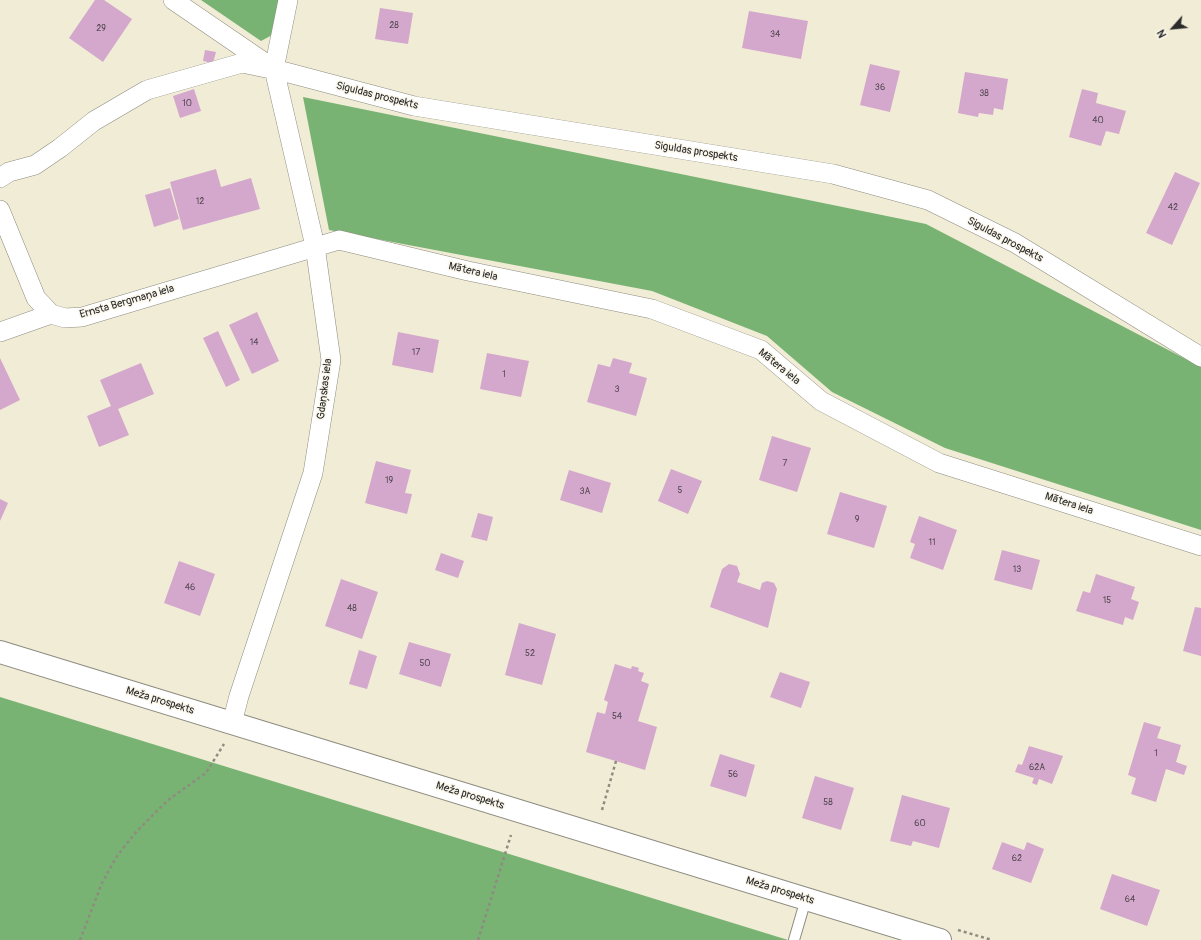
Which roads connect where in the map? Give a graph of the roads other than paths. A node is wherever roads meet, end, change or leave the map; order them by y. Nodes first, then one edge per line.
1 (173, 0) edge
2 (288, 0) edge
3 (274, 69) junction
4 (0, 178) edge
5 (0, 210) edge
6 (315, 246) junction
7 (51, 314) junction
8 (0, 332) edge
9 (1201, 357) edge
10 (1201, 546) edge
11 (0, 652) edge
12 (232, 723) junction
13 (806, 899) junction
14 (794, 940) edge
15 (940, 940) edge

1 - 3 street, Siguldas prospekts
2 - 3 street, Gdaņskas iela
3 - 4 street
3 - 6 street, Gdaņskas iela
3 - 9 street, Siguldas prospekts
5 - 7 street
6 - 7 street, Ernsta Bergmaņa iela
6 - 10 street, Mātera iela
6 - 12 street, Gdaņskas iela
7 - 8 street
11 - 12 street, Meža prospekts
12 - 13 street, Meža prospekts
13 - 14 lane
13 - 15 street, Meža prospekts

